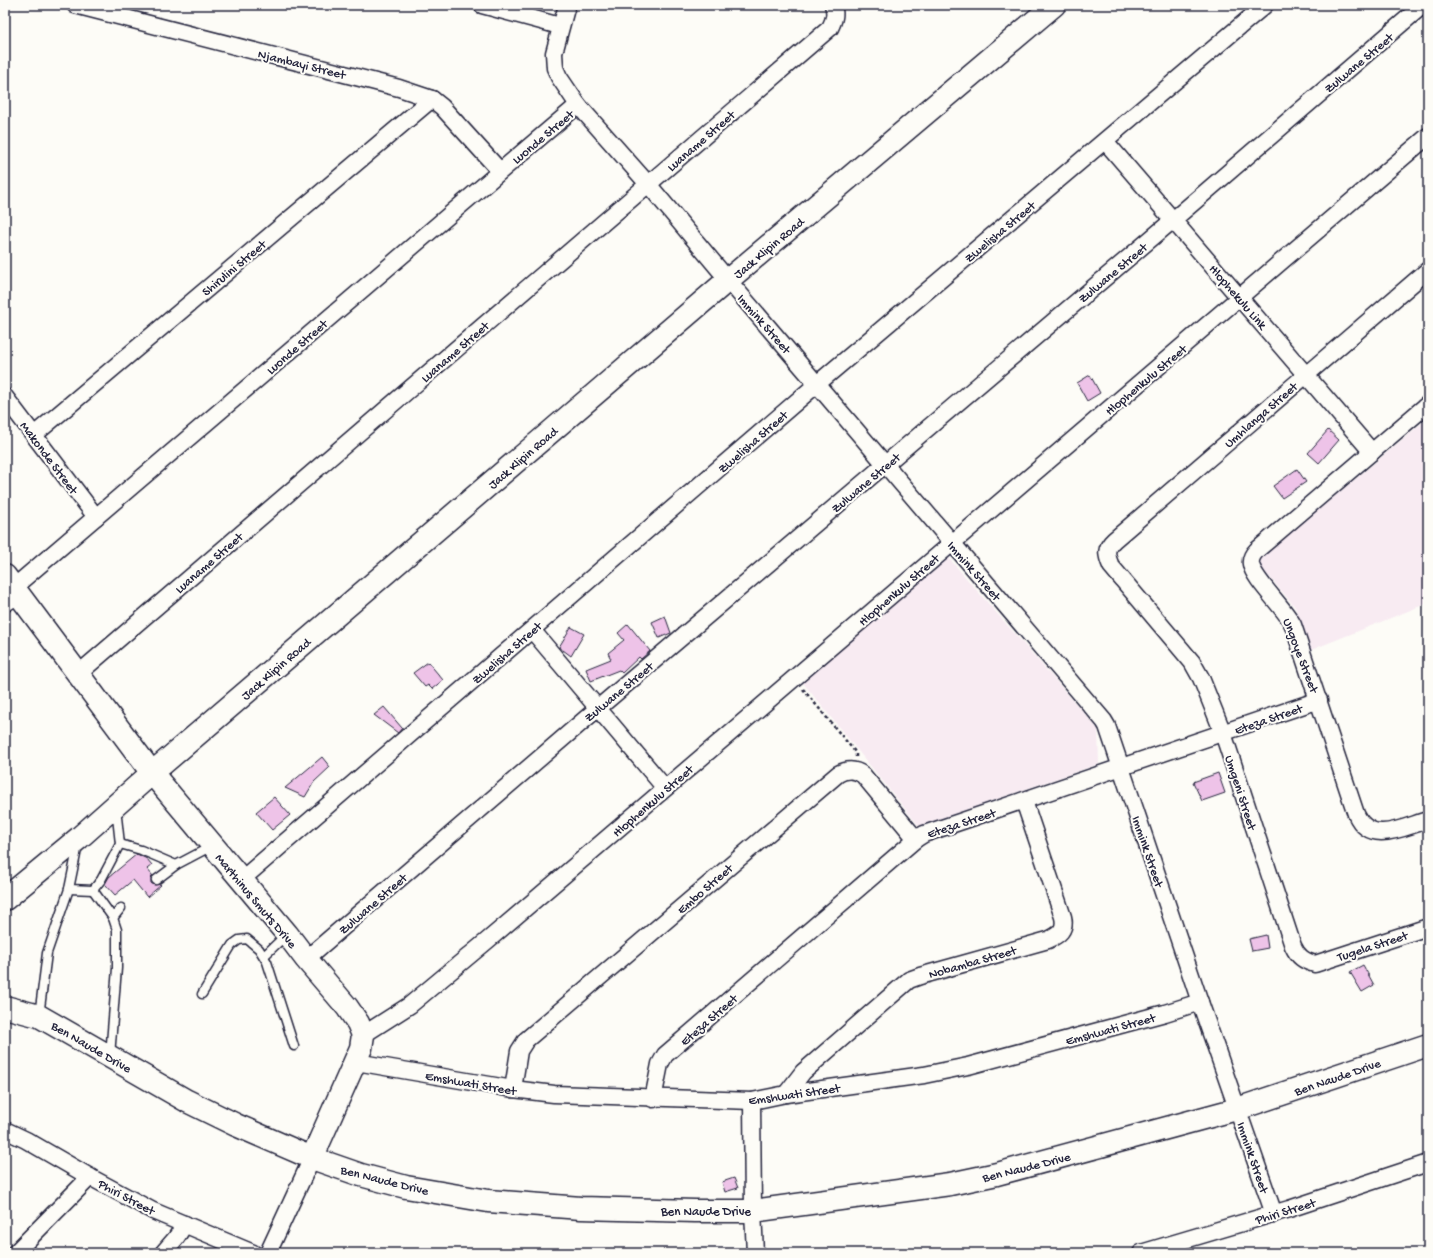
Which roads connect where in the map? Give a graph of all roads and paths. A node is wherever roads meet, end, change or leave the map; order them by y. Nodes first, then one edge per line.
1 (75, 5) edge
2 (482, 5) edge
3 (567, 5) edge
4 (833, 5) edge
5 (1265, 5) edge
6 (1423, 5) edge
7 (1046, 9) edge
8 (560, 26) junction
9 (432, 99) junction
10 (578, 106) junction
11 (1428, 136) edge
12 (1105, 141) junction
13 (500, 171) junction
14 (648, 184) junction
15 (1173, 220) junction
16 (1428, 270) edge
17 (728, 280) junction
18 (1240, 297) junction
19 (1306, 375) junction
20 (817, 384) junction
21 (5, 397) edge
22 (1428, 404) edge
23 (34, 435) junction
24 (1372, 452) junction
25 (885, 464) junction
26 (96, 517) junction
27 (952, 543) junction
28 (1111, 566) joint
29 (11, 592) edge
30 (532, 630) junction
31 (78, 674) junction
32 (793, 678) junction
33 (1319, 700) junction
34 (597, 709) junction
35 (1223, 733) junction
36 (1120, 767) junction
37 (855, 770) junction
38 (152, 774) junction
39 (665, 788) junction
40 (1024, 801) junction
41 (116, 806) junction
42 (1428, 820) edge
43 (79, 838) junction
44 (916, 839) junction
45 (120, 844) junction
46 (212, 846) junction
47 (176, 865) junction
48 (156, 880) dead end
49 (241, 880) junction
50 (69, 889) junction
51 (93, 890) junction
52 (5, 899) edge
53 (121, 908) dead end
54 (113, 918) junction
55 (1428, 927) edge
56 (287, 934) junction
57 (264, 956) junction
58 (306, 959) junction
59 (1315, 964) joint
60 (202, 994) dead end
61 (1200, 1002) junction
62 (5, 1007) edge
63 (39, 1016) junction
64 (363, 1035) junction
65 (1428, 1045) edge
66 (294, 1046) dead end
67 (110, 1056) junction
68 (356, 1062) junction
69 (513, 1089) junction
70 (786, 1094) junction
71 (653, 1098) junction
72 (752, 1101) junction
73 (1237, 1109) junction
74 (5, 1130) edge
75 (312, 1158) junction
76 (1428, 1163) edge
77 (90, 1177) junction
78 (753, 1212) junction
79 (1274, 1214) junction
80 (185, 1224) junction
81 (15, 1253) edge
82 (163, 1253) edge
83 (253, 1253) edge
84 (268, 1253) edge
85 (755, 1253) edge
86 (1141, 1253) edge

1 - 9 street, Njambayi Street
2 - 8 street
3 - 8 street, Immink Street
4 - 14 street, Luaname Street
5 - 12 street, Zwelisha Street
6 - 15 street, Zulwane Street
7 - 17 street, Jack Klipin Road
8 - 10 street, Immink Street
9 - 13 street, Njambayi Street
9 - 23 street, Shirulini Street
10 - 13 street, Luonde Street
10 - 14 street, Immink Street
11 - 18 street, Hlophenkulu Street
12 - 15 street, Hlophekulu Link
12 - 20 street, Zwelisha Street
13 - 26 street, Luonde Street
14 - 17 street, Immink Street
14 - 31 street, Luaname Street
15 - 18 street, Hlophekulu Link
15 - 25 street, Zulwane Street
16 - 19 street, Umhlanga Street
17 - 20 street, Immink Street
17 - 38 street, Jack Klipin Road
18 - 19 street, Hlophekulu Link
18 - 27 street, Hlophenkulu Street
19 - 24 street, Hlophekulu Link
19 - 28 street, Umhlanga Street
20 - 25 street, Immink Street
20 - 30 street, Zwelisha Street
21 - 23 street, Makonde Street
22 - 24 street, Ungoye Street
23 - 26 street, Makonde Street
24 - 33 street, Ungoye Street
25 - 27 street, Immink Street
25 - 34 street, Zulwane Street
26 - 29 street, Luonde Street
27 - 32 street, Hlophenkulu Street
27 - 36 street, Immink Street
28 - 35 street, Umgeni Street
29 - 31 street, Marthinus Smuts Drive
30 - 34 street
30 - 49 street, Zwelisha Street
31 - 38 street, Marthinus Smuts Drive
32 - 37 path
32 - 39 street, Hlophenkulu Street
33 - 35 street, Eteza Street
33 - 42 street, Ungoye Street
34 - 39 street
34 - 58 street, Zulwane Street
35 - 36 street, Eteza Street
35 - 59 street, Umgeni Street
36 - 40 street, Eteza Street
36 - 61 street, Immink Street
37 - 44 street
37 - 69 street, Embo Street
38 - 41 street, Jack Klipin Road
38 - 46 street, Marthinus Smuts Drive
39 - 64 street, Hlophenkulu Street
40 - 44 street, Eteza Street
40 - 70 street, Nobamba Street
41 - 43 street, Jack Klipin Road
41 - 45 lane
43 - 50 lane
43 - 52 street, Jack Klipin Road
44 - 71 street, Eteza Street
45 - 47 lane
45 - 51 lane
46 - 47 lane
46 - 49 street, Marthinus Smuts Drive
47 - 48 lane
49 - 56 street, Marthinus Smuts Drive
50 - 51 lane
50 - 63 lane
51 - 54 lane
53 - 54 lane
54 - 67 lane
55 - 59 street, Tugela Street
56 - 57 lane
56 - 58 street, Marthinus Smuts Drive
57 - 60 lane
57 - 66 lane
58 - 64 street, Marthinus Smuts Drive
61 - 70 street, Emshwati Street
61 - 73 street, Immink Street
62 - 63 street, Ben Naude Drive
63 - 67 street, Ben Naude Drive
64 - 68 street
65 - 73 street, Ben Naude Drive
67 - 75 street, Ben Naude Drive
68 - 69 street, Emshwati Street
68 - 75 street
69 - 71 street, Emshwati Street
70 - 72 street, Emshwati Street
71 - 72 street, Emshwati Street
72 - 78 street
73 - 78 street, Ben Naude Drive
73 - 79 street, Immink Street
74 - 77 street, Phiri Street
75 - 78 street, Ben Naude Drive
75 - 84 street
76 - 79 street, Phiri Street
77 - 80 street, Phiri Street
77 - 81 street
78 - 85 street
79 - 86 street, Phiri Street
80 - 82 street
80 - 83 street, Phiri Street

